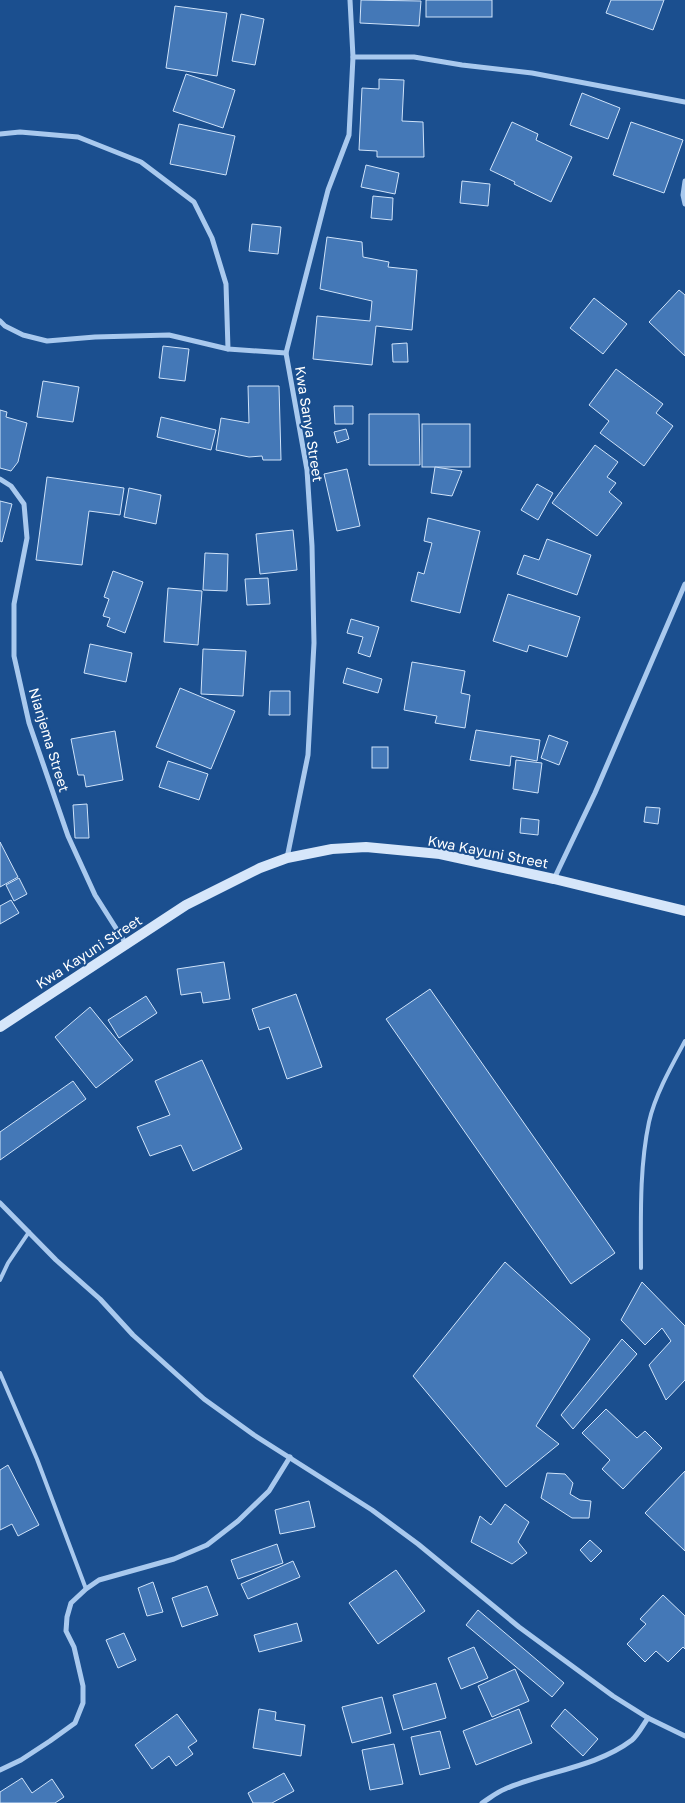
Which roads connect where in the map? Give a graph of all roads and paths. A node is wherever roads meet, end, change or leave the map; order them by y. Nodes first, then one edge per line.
1 (350, 0) edge
2 (353, 57) junction
3 (685, 102) edge
4 (0, 134) edge
5 (685, 181) edge
6 (685, 204) edge
7 (0, 321) edge
8 (228, 349) junction
9 (286, 353) junction
10 (0, 479) edge
11 (685, 584) edge
12 (287, 858) junction
13 (554, 879) junction
14 (685, 911) edge
15 (126, 944) junction
16 (0, 1027) edge
17 (685, 1041) edge
18 (0, 1203) edge
19 (29, 1232) junction
20 (641, 1268) dead end
21 (0, 1280) edge
22 (0, 1374) edge
23 (290, 1457) junction
24 (86, 1589) junction
25 (648, 1718) junction
26 (685, 1736) edge
27 (0, 1770) edge
28 (482, 1803) edge

1 - 2 street, Kwa Sanya Street
2 - 3 street
2 - 9 street, Kwa Sanya Street
4 - 8 street
5 - 6 street
7 - 8 street
8 - 9 street
9 - 12 street, Kwa Sanya Street
10 - 15 street, Nianjema Street
11 - 13 street
12 - 13 street, Kwa Kayuni Street
12 - 15 street, Kwa Kayuni Street
13 - 14 street, Kwa Kayuni Street
15 - 16 street, Kwa Kayuni Street
17 - 20 lane
18 - 19 street
19 - 21 lane
19 - 23 street
22 - 24 lane
23 - 24 street
23 - 25 street
24 - 27 street
25 - 26 street
25 - 28 street

